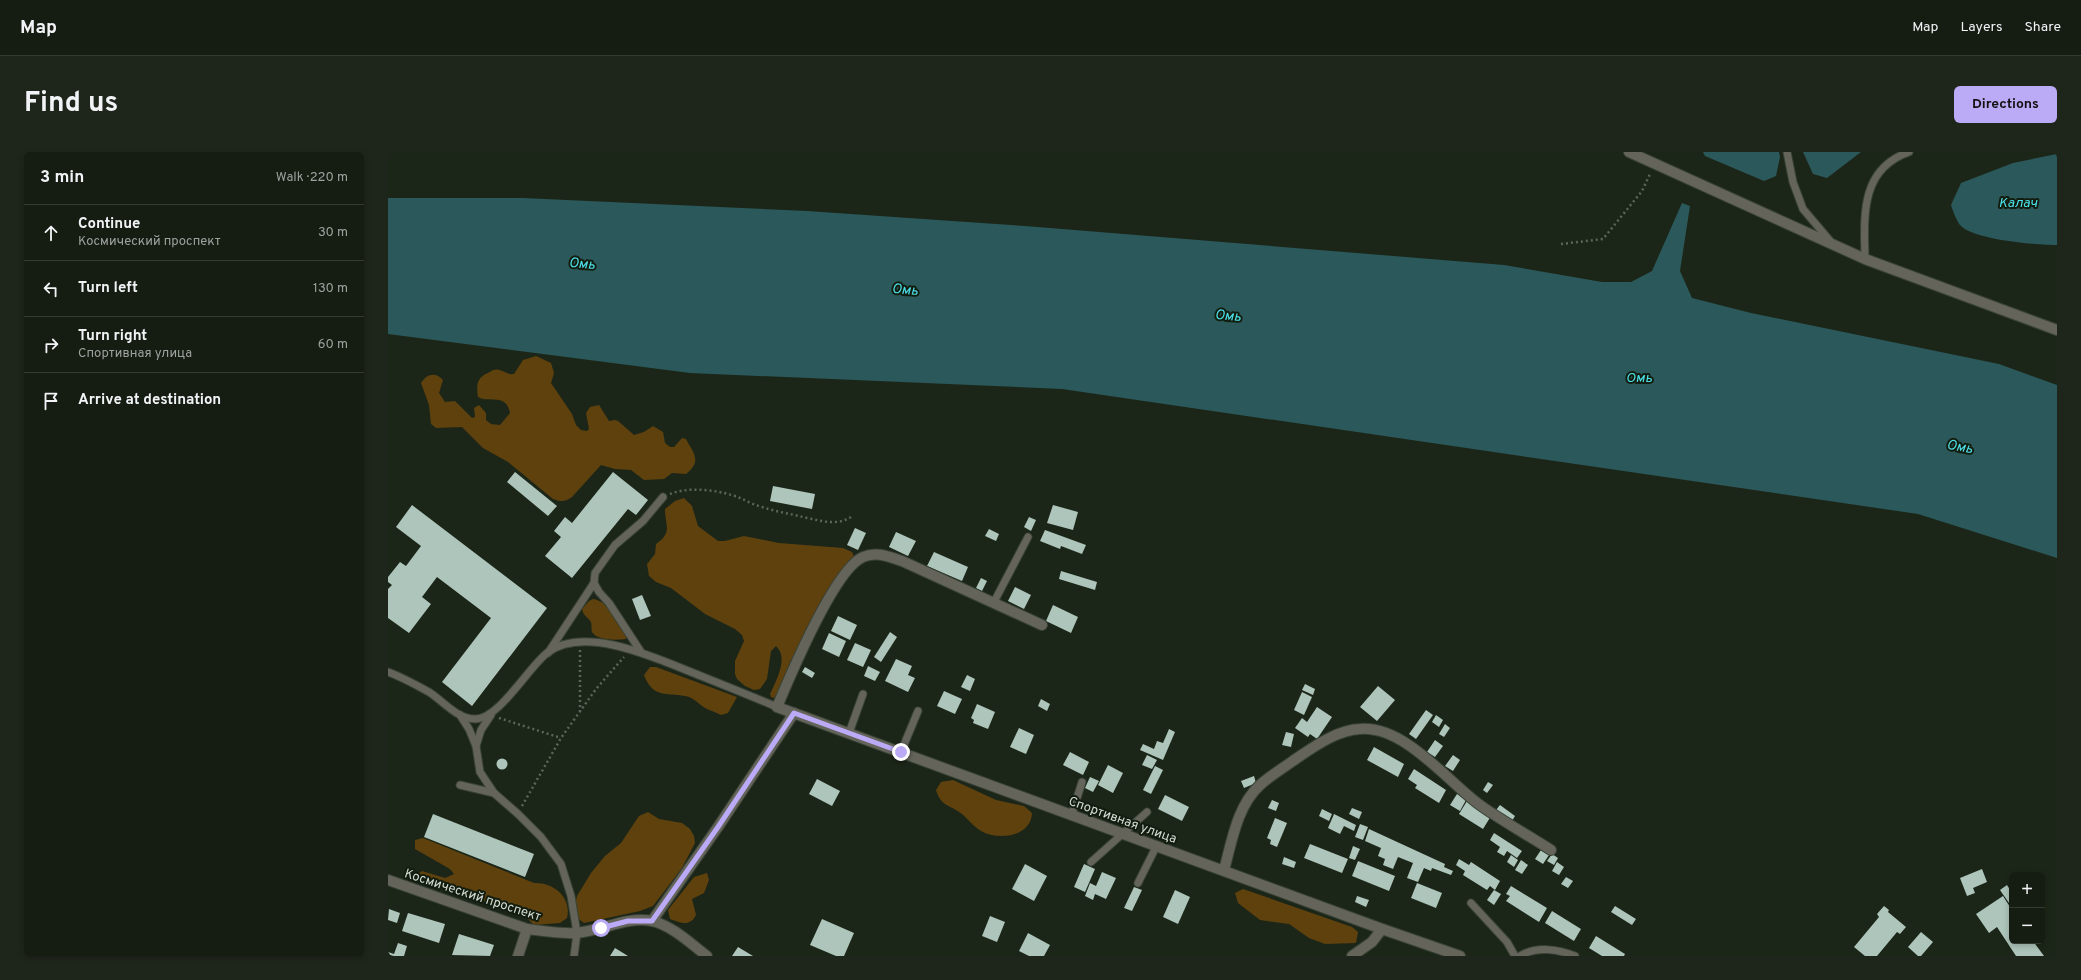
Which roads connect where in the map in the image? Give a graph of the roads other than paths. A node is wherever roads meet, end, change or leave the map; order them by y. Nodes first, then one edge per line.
1 (1629, 152) edge
2 (1788, 152) edge
3 (1909, 152) edge
4 (1833, 245) junction
5 (1865, 259) junction
6 (2057, 330) edge
7 (663, 497) road end
8 (1028, 537) dead end
9 (594, 583) junction
10 (994, 602) junction
11 (1042, 625) dead end
12 (641, 652) junction
13 (548, 653) junction
14 (388, 672) edge
15 (863, 694) dead end
16 (777, 707) junction
17 (918, 711) dead end
18 (794, 713) junction
19 (460, 715) junction
20 (491, 715) junction
21 (849, 733) junction
22 (476, 746) junction
23 (901, 752) junction
24 (1082, 782) dead end
25 (460, 785) dead end
26 (494, 794) junction
27 (1147, 812) dead end
28 (1072, 814) junction
29 (1124, 833) junction
30 (1157, 845) junction
31 (1552, 850) dead end
32 (1091, 862) dead end
33 (1224, 870) junction
34 (388, 880) edge
35 (1138, 883) dead end
36 (1471, 903) dead end
37 (652, 921) junction
38 (527, 929) junction
39 (1382, 929) junction
40 (577, 933) junction
41 (518, 956) edge
42 (574, 956) edge
43 (707, 956) edge
44 (1352, 956) edge
45 (1460, 956) edge
46 (1515, 956) edge
47 (1520, 956) edge
48 (1575, 956) edge

1 - 4 street
2 - 4 lane
3 - 5 lane
4 - 5 street
5 - 6 street
7 - 9 lane
8 - 10 lane
9 - 12 lane
9 - 13 lane
10 - 11 street
10 - 16 street
12 - 13 lane
12 - 16 lane
13 - 20 lane
14 - 19 lane
15 - 21 lane
16 - 18 street, Спортивная улица
17 - 23 lane
18 - 21 street, Спортивная улица
18 - 37 street
19 - 20 lane
19 - 22 lane
20 - 22 lane
21 - 23 street, Спортивная улица
22 - 26 lane
23 - 28 street, Спортивная улица
24 - 28 lane
25 - 26 lane
26 - 40 lane
27 - 29 lane
28 - 29 street, Спортивная улица
29 - 30 street, Спортивная улица
29 - 32 lane
30 - 33 street, Спортивная улица
30 - 35 lane
31 - 33 street
33 - 39 street, Спортивная улица
34 - 38 street, Космический проспект
36 - 46 lane
37 - 40 street, Космический проспект
37 - 43 street, Космический проспект
38 - 40 street, Космический проспект
38 - 41 street
39 - 44 street
39 - 45 street, Спортивная улица
40 - 42 lane
47 - 48 lane

